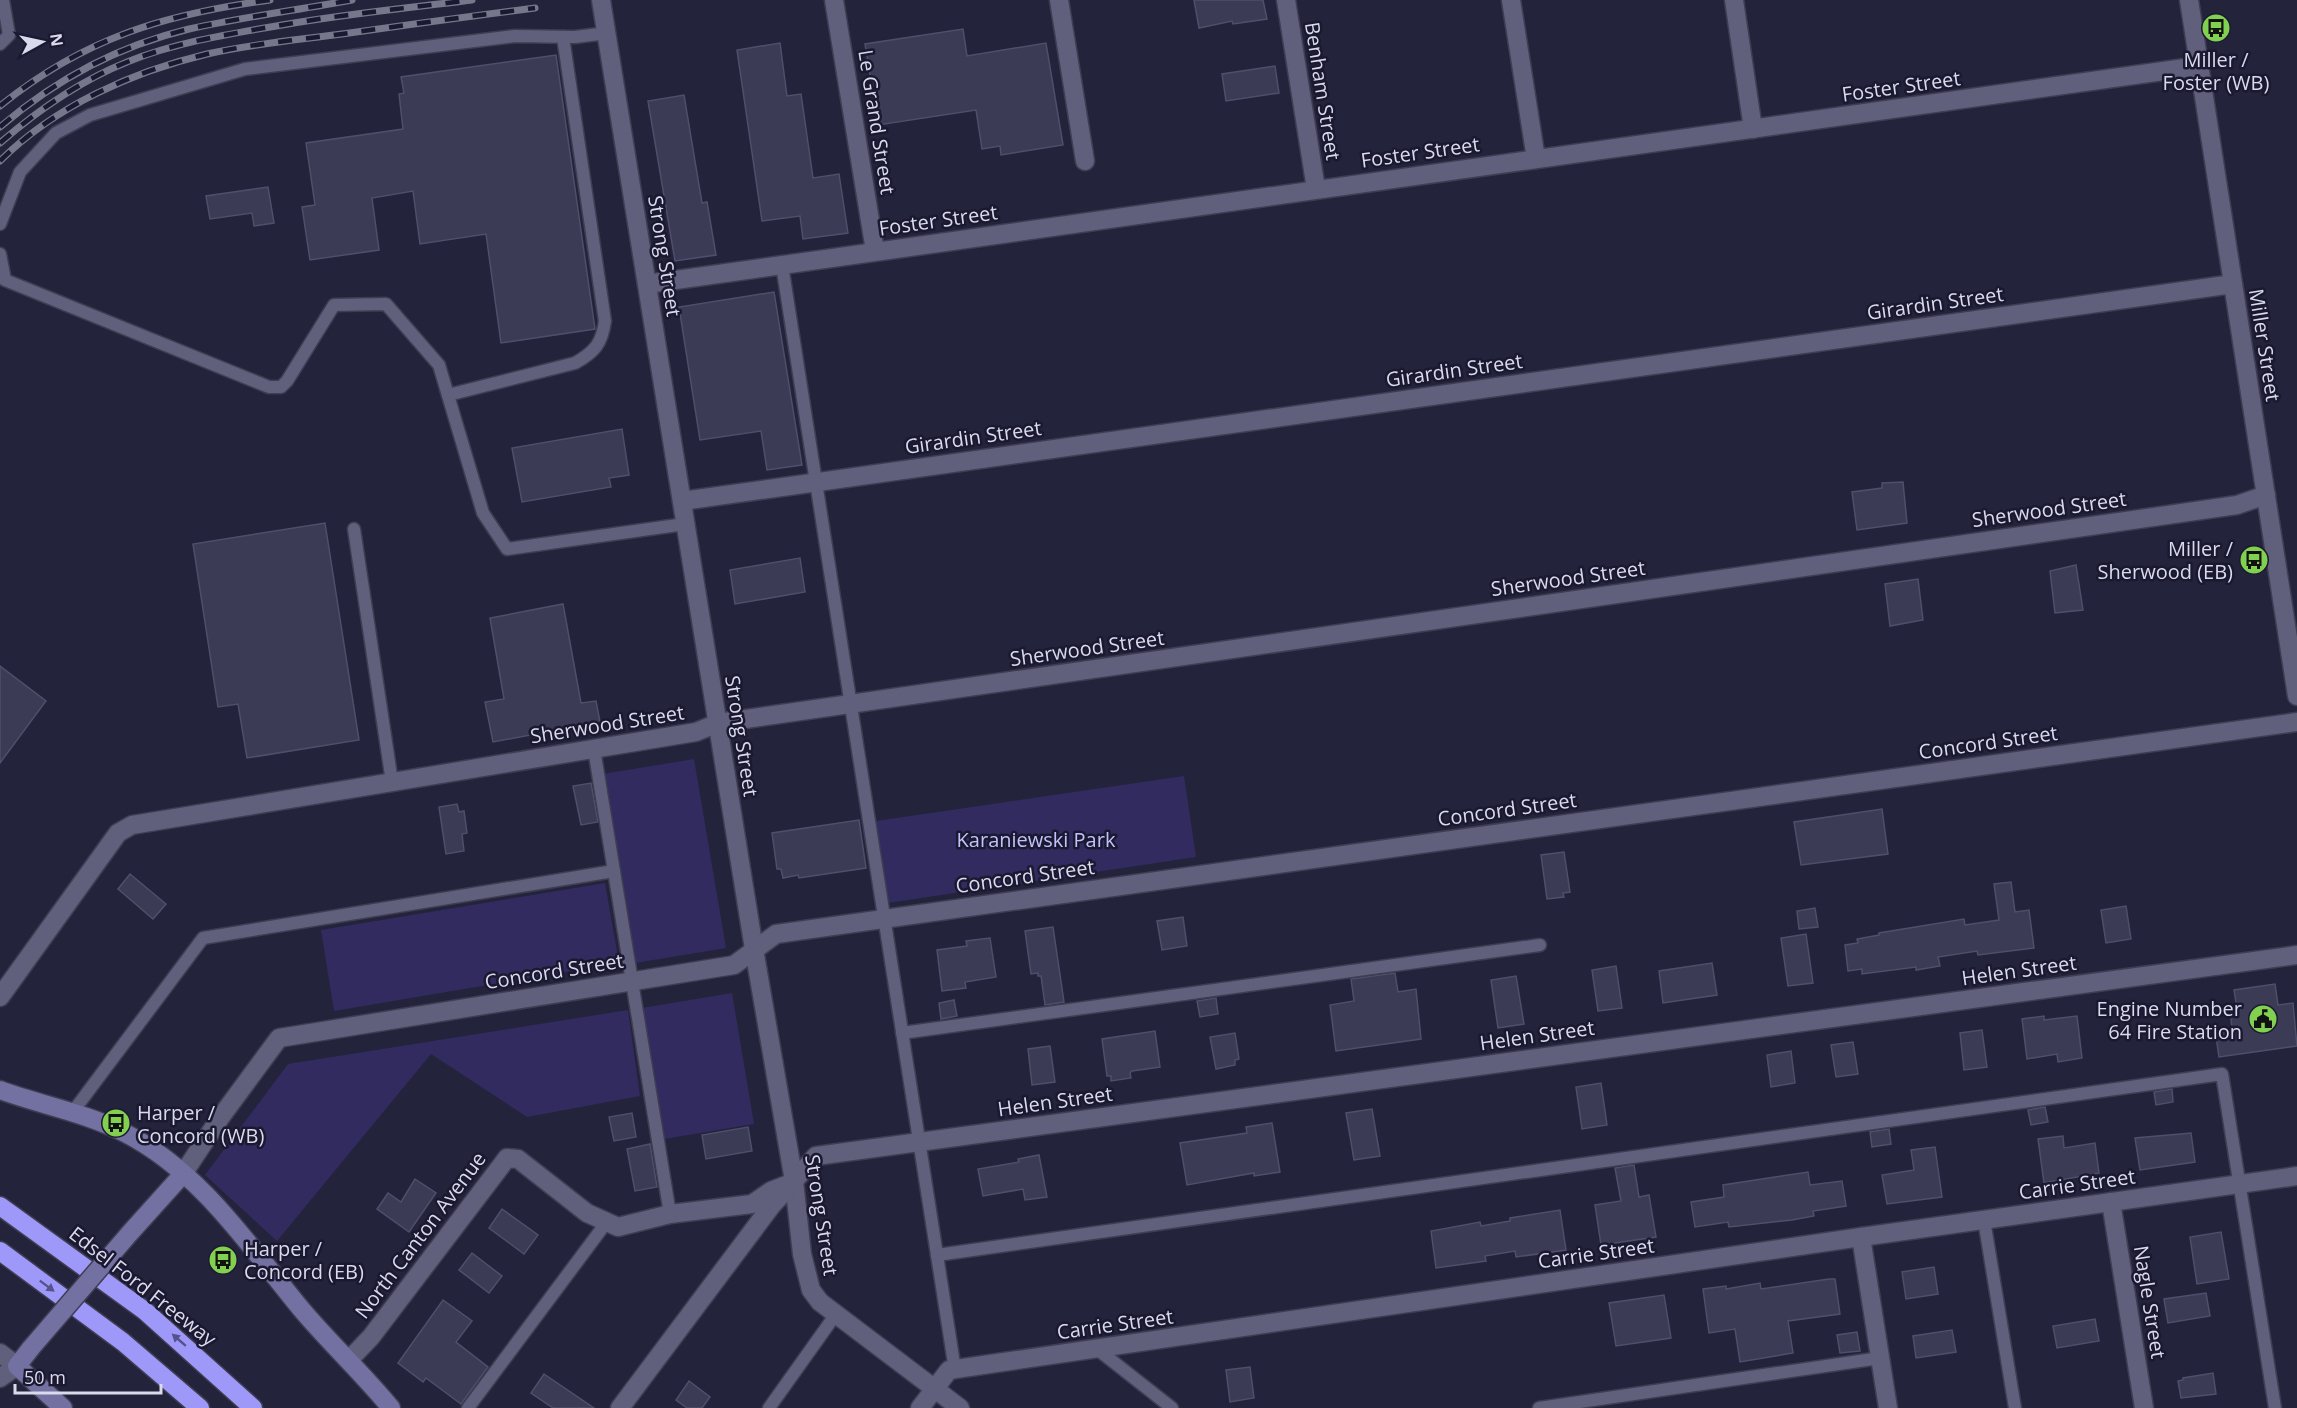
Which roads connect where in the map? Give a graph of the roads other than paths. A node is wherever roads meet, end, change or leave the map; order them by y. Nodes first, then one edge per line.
1 (3, 0) edge
2 (601, 0) edge
3 (834, 0) edge
4 (1059, 0) edge
5 (1286, 0) edge
6 (1511, 0) edge
7 (1734, 0) edge
8 (2189, 0) edge
9 (607, 33) junction
10 (563, 37) junction
11 (0, 44) edge
12 (2199, 66) junction
13 (1753, 129) junction
14 (1536, 159) junction
15 (1085, 161) dead end
16 (1316, 189) junction
17 (0, 224) edge
18 (875, 251) junction
19 (0, 254) edge
20 (782, 265) junction
21 (647, 284) junction
22 (2233, 284) junction
23 (448, 395) junction
24 (816, 482) junction
25 (2265, 495) junction
26 (682, 501) junction
27 (685, 524) junction
28 (354, 529) dead end
29 (2297, 696) edge
30 (850, 704) junction
31 (2297, 722) edge
32 (718, 723) junction
33 (594, 749) junction
34 (392, 782) junction
35 (614, 871) junction
36 (883, 919) junction
37 (1540, 945) dead end
38 (754, 949) junction
39 (2297, 955) edge
40 (632, 981) junction
41 (0, 997) edge
42 (902, 1034) junction
43 (0, 1090) edge
44 (72, 1113) junction
45 (920, 1142) junction
46 (183, 1174) junction
47 (2297, 1176) edge
48 (794, 1182) junction
49 (2240, 1184) junction
50 (2111, 1203) junction
51 (0, 1206) edge
52 (670, 1214) junction
53 (1983, 1220) junction
54 (606, 1223) junction
55 (1861, 1237) junction
56 (0, 1251) edge
57 (937, 1255) junction
58 (836, 1314) junction
59 (1097, 1349) junction
60 (0, 1353) edge
61 (1880, 1358) junction
62 (350, 1360) junction
63 (17, 1366) junction
64 (955, 1370) junction
65 (0, 1378) edge
66 (934, 1388) junction
67 (63, 1408) edge
68 (200, 1408) edge
69 (253, 1408) edge
70 (391, 1408) edge
71 (468, 1408) edge
72 (620, 1408) edge
73 (769, 1408) edge
74 (920, 1408) edge
75 (960, 1408) edge
76 (1172, 1408) edge
77 (1539, 1408) edge
78 (1888, 1408) edge
79 (2014, 1408) edge
80 (2144, 1408) edge
81 (2275, 1408) edge

1 - 11 lane
2 - 9 street, Strong Street
3 - 18 street, Le Grand Street
4 - 15 street
5 - 16 street, Benham Street
6 - 14 street
7 - 13 street
8 - 12 street, Miller Street
9 - 10 lane
9 - 21 street, Strong Street
10 - 17 lane
10 - 23 lane
12 - 13 street, Foster Street
12 - 22 street, Miller Street
13 - 14 street, Foster Street
14 - 16 street, Foster Street
16 - 18 street, Foster Street
18 - 20 street, Foster Street
19 - 23 lane
20 - 21 street, Foster Street
20 - 24 lane
21 - 26 street, Strong Street
22 - 24 street, Girardin Street
22 - 25 street, Miller Street
23 - 27 lane
24 - 26 street, Girardin Street
24 - 30 lane
25 - 29 street, Miller Street
25 - 30 street, Sherwood Street
26 - 27 street, Strong Street
27 - 32 street, Strong Street
28 - 34 lane
30 - 32 street, Sherwood Street
30 - 36 lane
31 - 36 street, Concord Street
32 - 33 street, Sherwood Street
32 - 38 street, Strong Street
33 - 34 street, Sherwood Street
33 - 35 lane
34 - 41 street, Sherwood Street
35 - 40 lane
35 - 44 lane
36 - 38 street, Concord Street
36 - 42 lane
37 - 42 lane
38 - 40 street, Concord Street
38 - 48 street, Strong Street
39 - 45 street, Helen Street
40 - 46 street, Concord Street
40 - 52 lane
42 - 45 lane
43 - 44 street
44 - 46 street
45 - 48 street, Helen Street
45 - 57 lane
46 - 62 street
46 - 63 street, Concord Street, bridge
47 - 49 street, Carrie Street
48 - 52 street, North Canton Avenue
48 - 58 street, Strong Street
48 - 72 street, Helen Street
49 - 50 street, Carrie Street
49 - 57 lane
49 - 81 lane
50 - 53 street, Carrie Street
50 - 80 street, Nagle Street
69 -> 51 highway, Edsel Ford Freeway
52 - 54 street, North Canton Avenue
53 - 55 street, Carrie Street
53 - 79 lane
54 - 62 street, North Canton Avenue
54 - 71 lane
55 - 59 street, Carrie Street
55 - 61 street
56 -> 68 highway
57 - 64 lane
58 - 66 street, Strong Street
58 - 73 lane
59 - 64 street, Carrie Street
59 - 76 lane
60 - 63 street
61 - 77 lane
61 - 78 street
62 - 70 street
63 - 65 street, Concord Street
63 - 67 street
64 - 66 street
66 - 74 street
66 - 75 street, Strong Street

